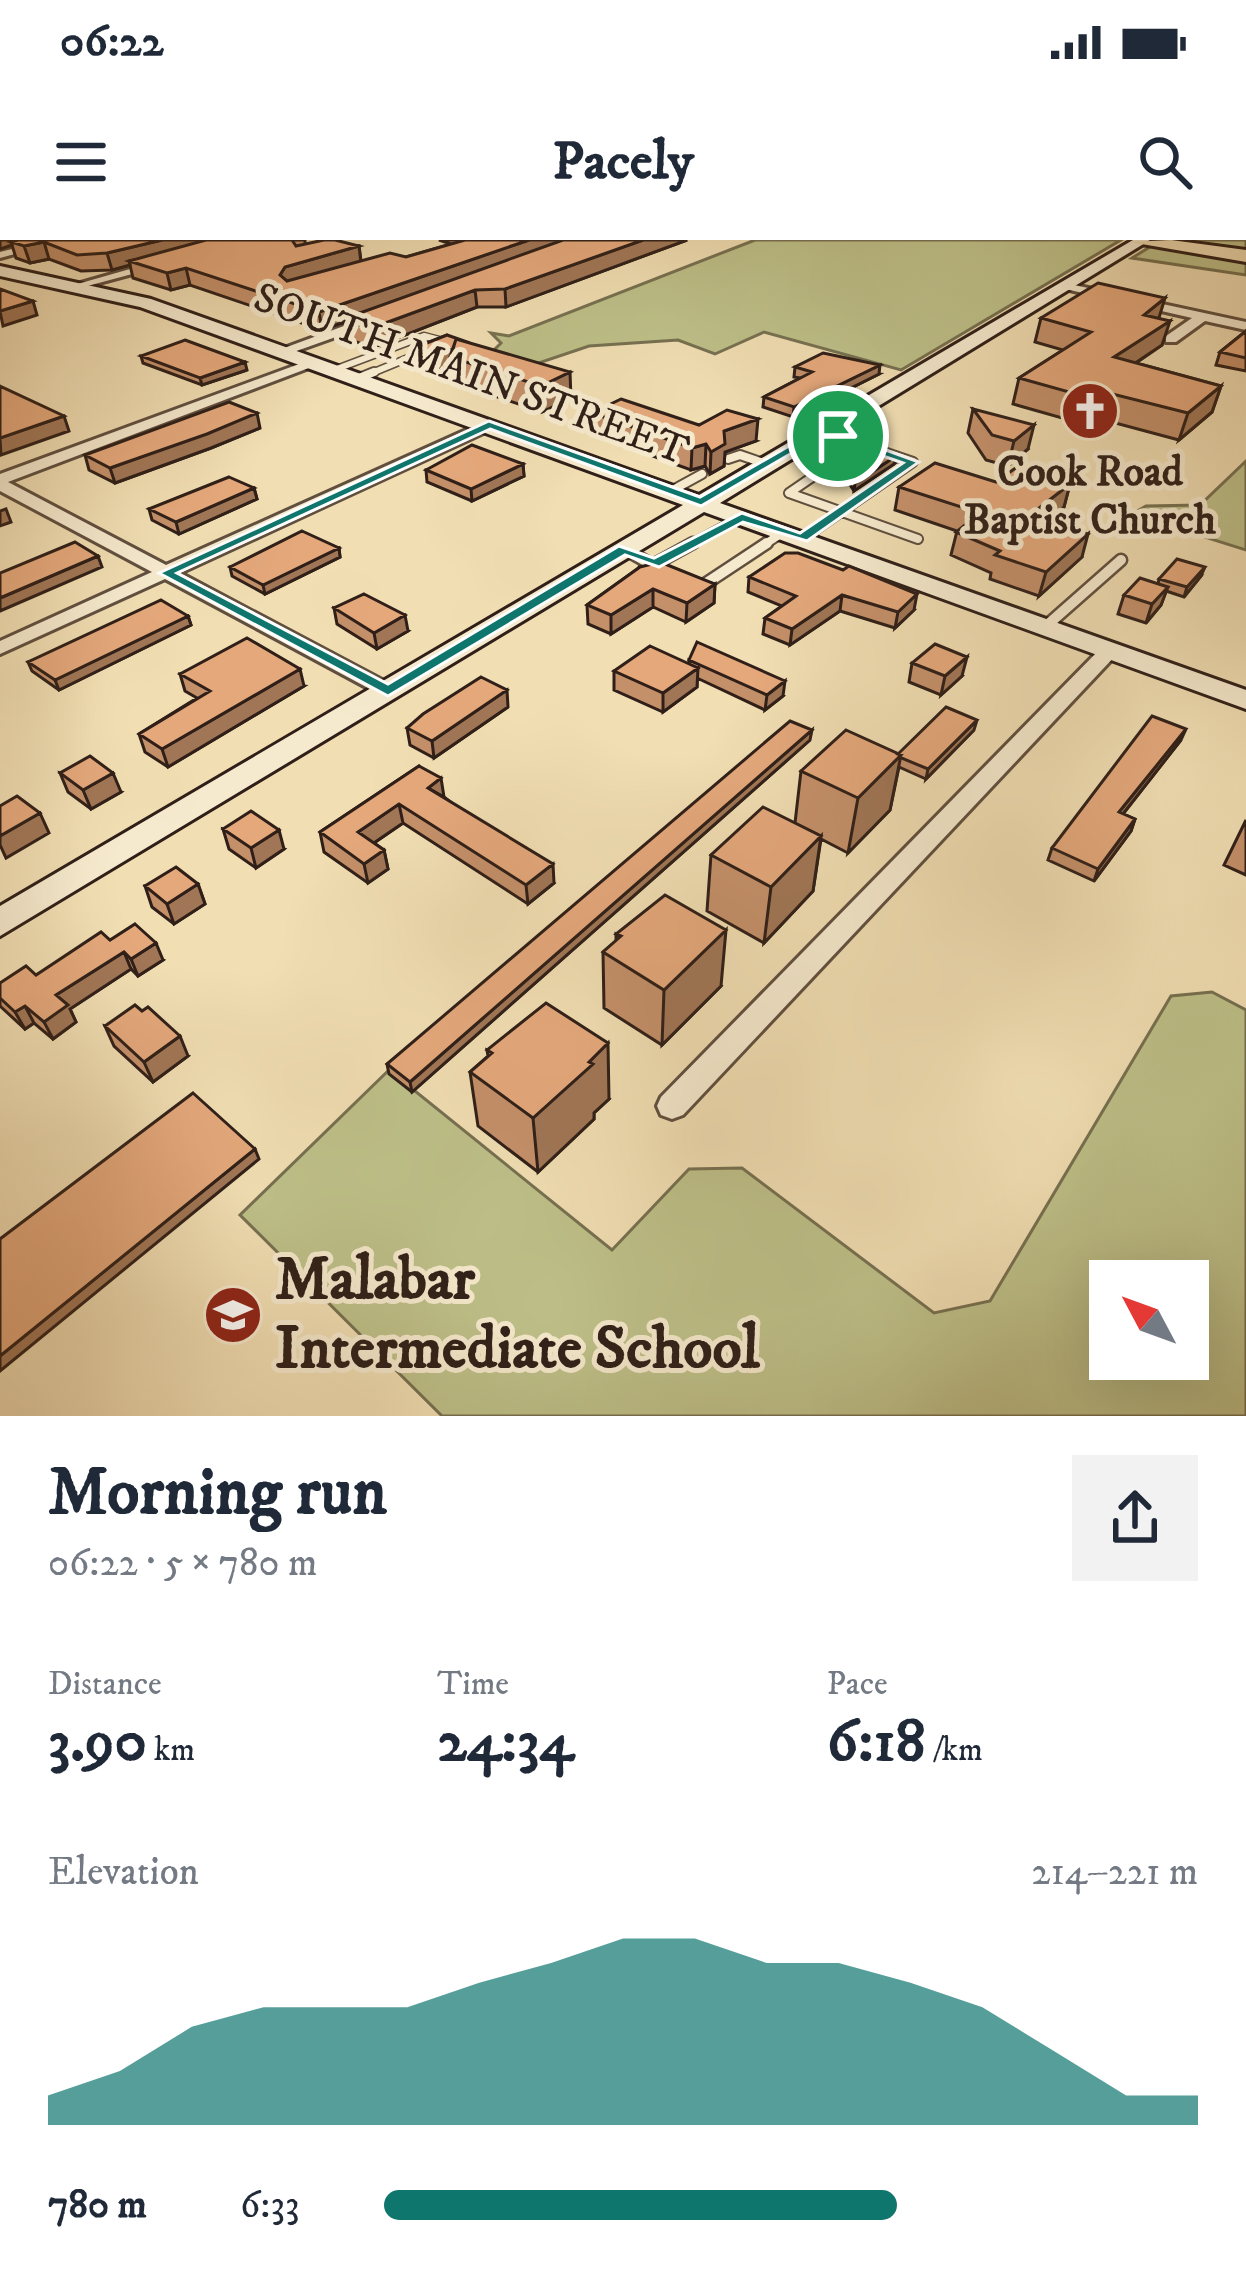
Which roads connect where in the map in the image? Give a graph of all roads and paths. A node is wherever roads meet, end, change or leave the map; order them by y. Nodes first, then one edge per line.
1 (61, 240) edge
2 (1141, 241) edge
3 (0, 255) edge
4 (1246, 256) edge
5 (163, 263) edge
6 (0, 271) edge
7 (80, 286) junction
8 (1065, 286) junction
9 (388, 314) edge
10 (1203, 316) junction
11 (1246, 326) edge
12 (1171, 339) edge
13 (283, 351) junction
14 (325, 366) junction
15 (359, 378) junction
16 (489, 425) junction
17 (822, 431) junction
18 (862, 443) junction
19 (728, 460) edge
20 (766, 464) junction
21 (702, 474) dead end
22 (0, 481) edge
23 (671, 491) junction
24 (701, 502) junction
25 (841, 512) junction
26 (742, 517) junction
27 (793, 535) junction
28 (918, 539) dead end
29 (624, 549) junction
30 (1121, 560) dead end
31 (654, 564) junction
32 (166, 573) junction
33 (669, 574) edge
34 (636, 575) edge
35 (690, 583) edge
36 (1045, 627) junction
37 (0, 648) edge
38 (1110, 650) junction
39 (388, 691) junction
40 (1246, 700) edge
41 (0, 923) edge
42 (672, 1106) dead end

1 - 3 street
2 - 4 highway
2 - 8 main road
5 - 7 street
6 - 7 main road, SOUTH MAIN STREET
7 - 13 main road, SOUTH MAIN STREET
8 - 10 street
8 - 17 main road
9 - 13 street
10 - 11 street
10 - 12 street
13 - 14 main road, SOUTH MAIN STREET
14 - 15 main road, SOUTH MAIN STREET
14 - 15 lane
14 - 22 street
15 - 16 main road, SOUTH MAIN STREET
16 - 23 main road, SOUTH MAIN STREET
16 - 32 street
17 - 18 lane
17 - 20 main road
18 - 25 lane
18 - 25 lane
19 - 20 lane
20 - 24 main road
21 - 23 lane
22 - 32 street
23 - 24 main road, SOUTH MAIN STREET
24 - 26 main road, SOUTH MAIN STREET
24 - 29 main road
25 - 27 lane
25 - 28 lane
26 - 27 main road, SOUTH MAIN STREET
26 - 31 lane
27 - 35 lane
27 - 36 main road, SOUTH MAIN STREET
29 - 31 lane
29 - 39 main road
30 - 36 lane
31 - 33 lane
31 - 34 lane
32 - 37 street
32 - 39 street
36 - 38 main road, SOUTH MAIN STREET
38 - 40 main road, SOUTH MAIN STREET
38 - 42 street
39 - 41 main road

